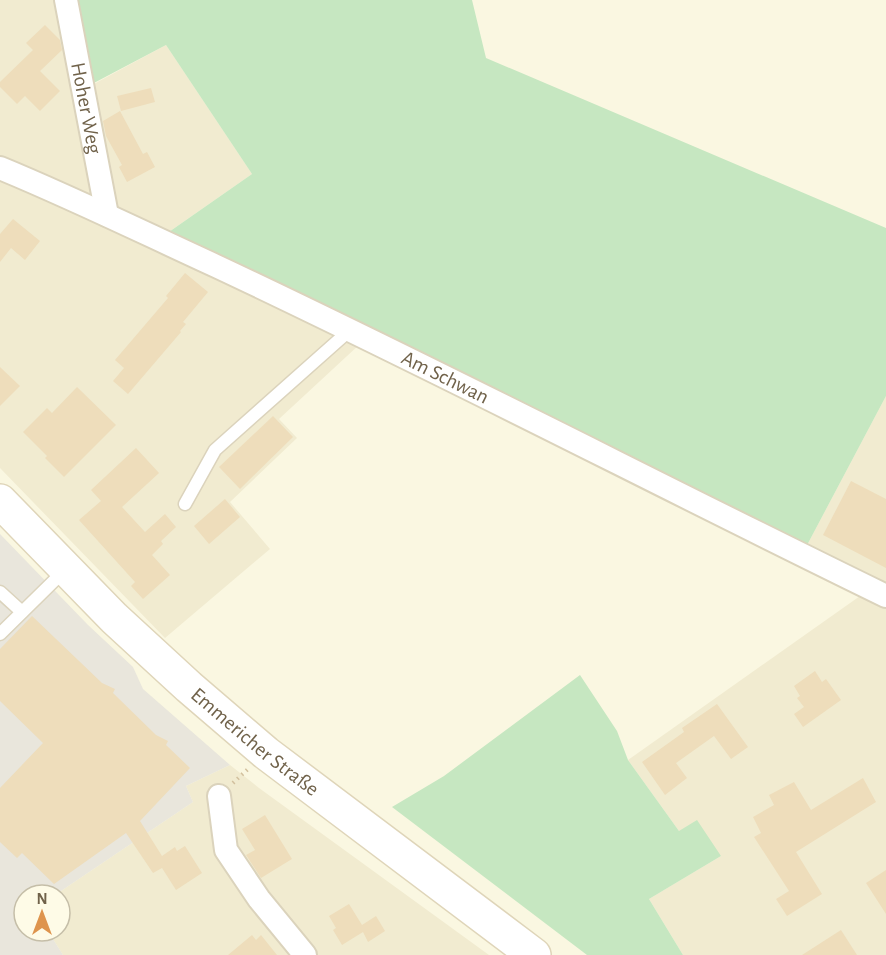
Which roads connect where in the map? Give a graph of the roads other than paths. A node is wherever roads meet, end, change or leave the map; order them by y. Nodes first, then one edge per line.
1 (66, 0) edge
2 (0, 168) edge
3 (107, 214) junction
4 (350, 330) junction
5 (0, 501) edge
6 (185, 504) dead end
7 (66, 569) junction
8 (0, 592) edge
9 (886, 596) edge
10 (22, 612) junction
11 (0, 634) edge
12 (219, 796) road end
13 (305, 955) edge
14 (534, 955) edge

1 - 3 street, Hoher Weg
2 - 3 street, Am Schwan
3 - 4 street, Am Schwan
4 - 6 lane
4 - 9 street, Am Schwan
5 - 7 main road, Emmericher Straße
7 - 10 lane
7 - 14 main road, Emmericher Straße
8 - 10 lane
10 - 11 lane
12 - 13 street

